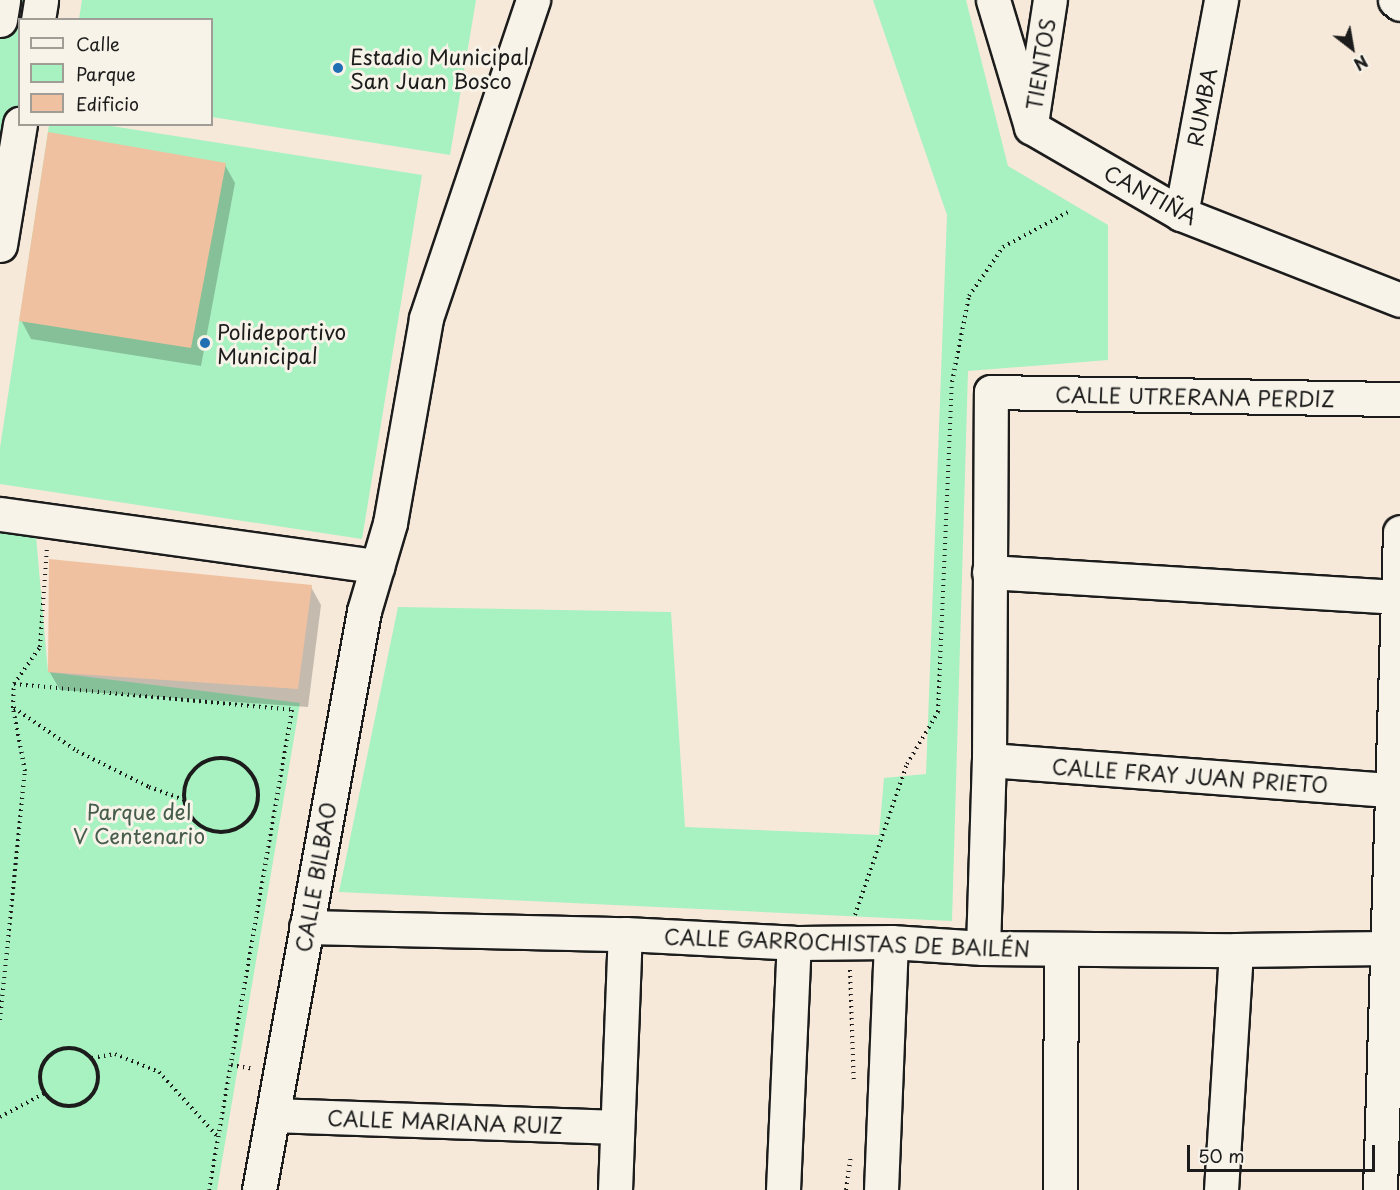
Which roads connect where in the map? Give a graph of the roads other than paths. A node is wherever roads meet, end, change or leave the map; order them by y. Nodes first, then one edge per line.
1 (3, 0) edge
2 (41, 0) edge
3 (533, 0) edge
4 (993, 0) edge
5 (1050, 0) edge
6 (1221, 0) edge
7 (1395, 0) edge
8 (1400, 4) edge
9 (38, 18) edge
10 (0, 20) edge
11 (20, 126) edge
12 (1030, 127) junction
13 (1181, 214) junction
14 (0, 245) edge
15 (1400, 300) edge
16 (1400, 399) edge
17 (0, 514) edge
18 (1400, 532) edge
19 (377, 566) junction
20 (989, 572) junction
21 (1399, 596) edge
22 (989, 760) junction
23 (1396, 792) edge
24 (306, 927) junction
25 (624, 934) junction
26 (891, 942) junction
27 (794, 943) junction
28 (983, 948) junction
29 (1061, 949) junction
30 (1236, 950) junction
31 (1394, 951) edge
32 (273, 1115) junction
33 (617, 1127) junction
34 (259, 1190) edge
35 (615, 1190) edge
36 (783, 1190) edge
37 (881, 1190) edge
38 (1060, 1190) edge
39 (1221, 1190) edge
40 (1380, 1190) edge

1 - 10 street
2 - 9 street
3 - 19 street, CALLE BILBAO
4 - 12 street
5 - 12 street, TIENTOS
6 - 13 street, RUMBA
7 - 8 street
11 - 14 street
12 - 13 street, CANTIÑA
13 - 15 street, CANTIÑA
16 - 20 street, CALLE UTRERANA PERDIZ
17 - 19 street
18 - 21 street
19 - 24 street, CALLE BILBAO
20 - 21 street
20 - 22 street
21 - 23 street
22 - 23 street, CALLE FRAY JUAN PRIETO
22 - 28 street
23 - 31 street
24 - 25 street, CALLE GARROCHISTAS DE BAILÉN
24 - 32 street, CALLE BILBAO
25 - 27 street, CALLE GARROCHISTAS DE BAILÉN
25 - 33 street
26 - 27 street, CALLE GARROCHISTAS DE BAILÉN
26 - 28 street, CALLE GARROCHISTAS DE BAILÉN
26 - 37 street
27 - 36 street
28 - 29 street, CALLE GARROCHISTAS DE BAILÉN
29 - 30 street, CALLE GARROCHISTAS DE BAILÉN
29 - 38 street
30 - 31 street, CALLE GARROCHISTAS DE BAILÉN
30 - 39 street
31 - 40 street
32 - 33 street, CALLE MARIANA RUIZ
32 - 34 street, CALLE BILBAO
33 - 35 street

